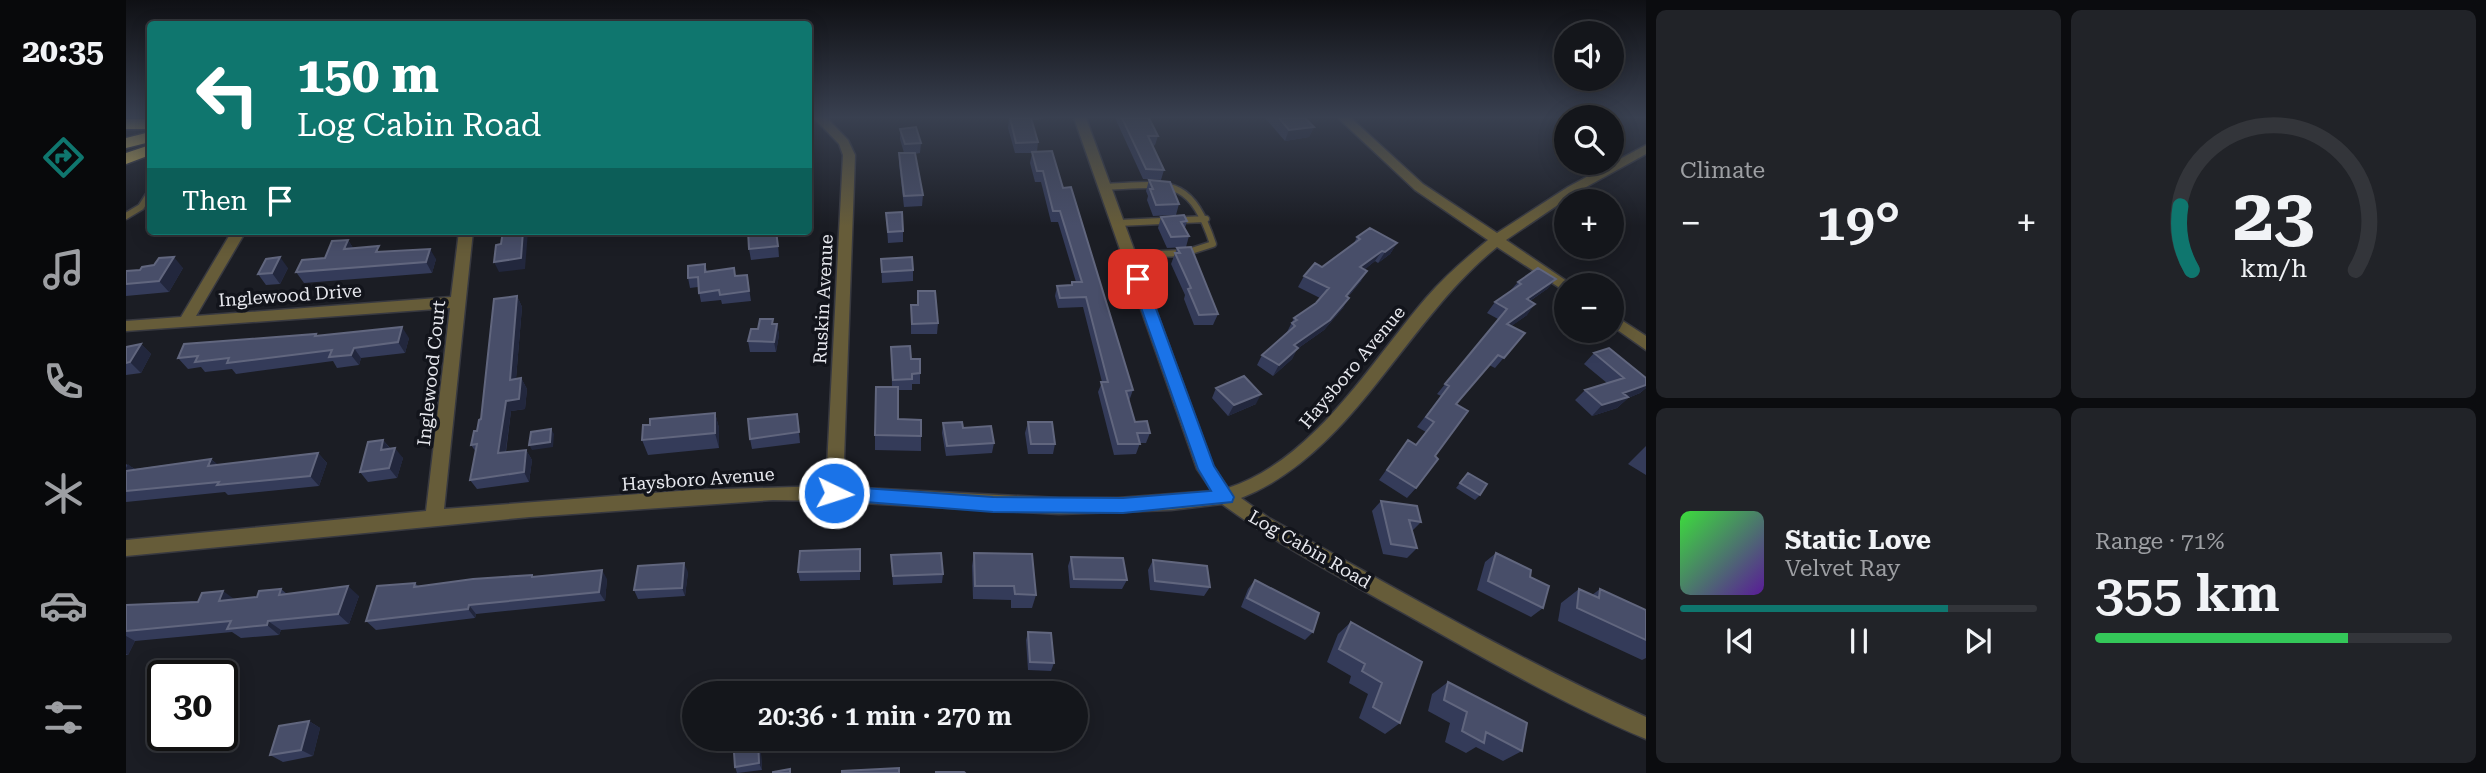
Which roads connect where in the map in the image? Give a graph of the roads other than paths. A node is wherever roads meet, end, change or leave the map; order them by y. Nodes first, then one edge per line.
1 (849, 154) edge
2 (1093, 154) edge
3 (1383, 154) edge
4 (1636, 154) edge
5 (1105, 187) junction
6 (147, 197) edge
7 (126, 216) edge
8 (1206, 219) junction
9 (1118, 223) junction
10 (237, 235) edge
11 (466, 235) edge
12 (1499, 239) junction
13 (1130, 255) junction
14 (1554, 278) edge
15 (457, 302) junction
16 (185, 323) junction
17 (126, 326) edge
18 (1624, 328) edge
19 (1646, 344) edge
20 (834, 493) junction
21 (1225, 497) junction
22 (434, 519) junction
23 (126, 548) edge
24 (1646, 728) edge

1 - 20 street, Ruskin Avenue
2 - 5 street, Log Cabin Road
3 - 12 street
4 - 12 street, Haysboro Avenue
5 - 8 lane
5 - 9 street, Log Cabin Road
6 - 7 lane
8 - 9 lane
8 - 13 lane
9 - 13 street, Log Cabin Road
10 - 16 street
11 - 15 street, Inglewood Court
12 - 14 street
12 - 21 street, Haysboro Avenue
13 - 21 street, Log Cabin Road
15 - 16 street, Inglewood Drive
15 - 22 street, Inglewood Court
16 - 17 street, Inglewood Drive
18 - 19 street
20 - 21 street, Haysboro Avenue
20 - 22 street, Haysboro Avenue
21 - 24 street, Log Cabin Road
22 - 23 street, Haysboro Avenue

